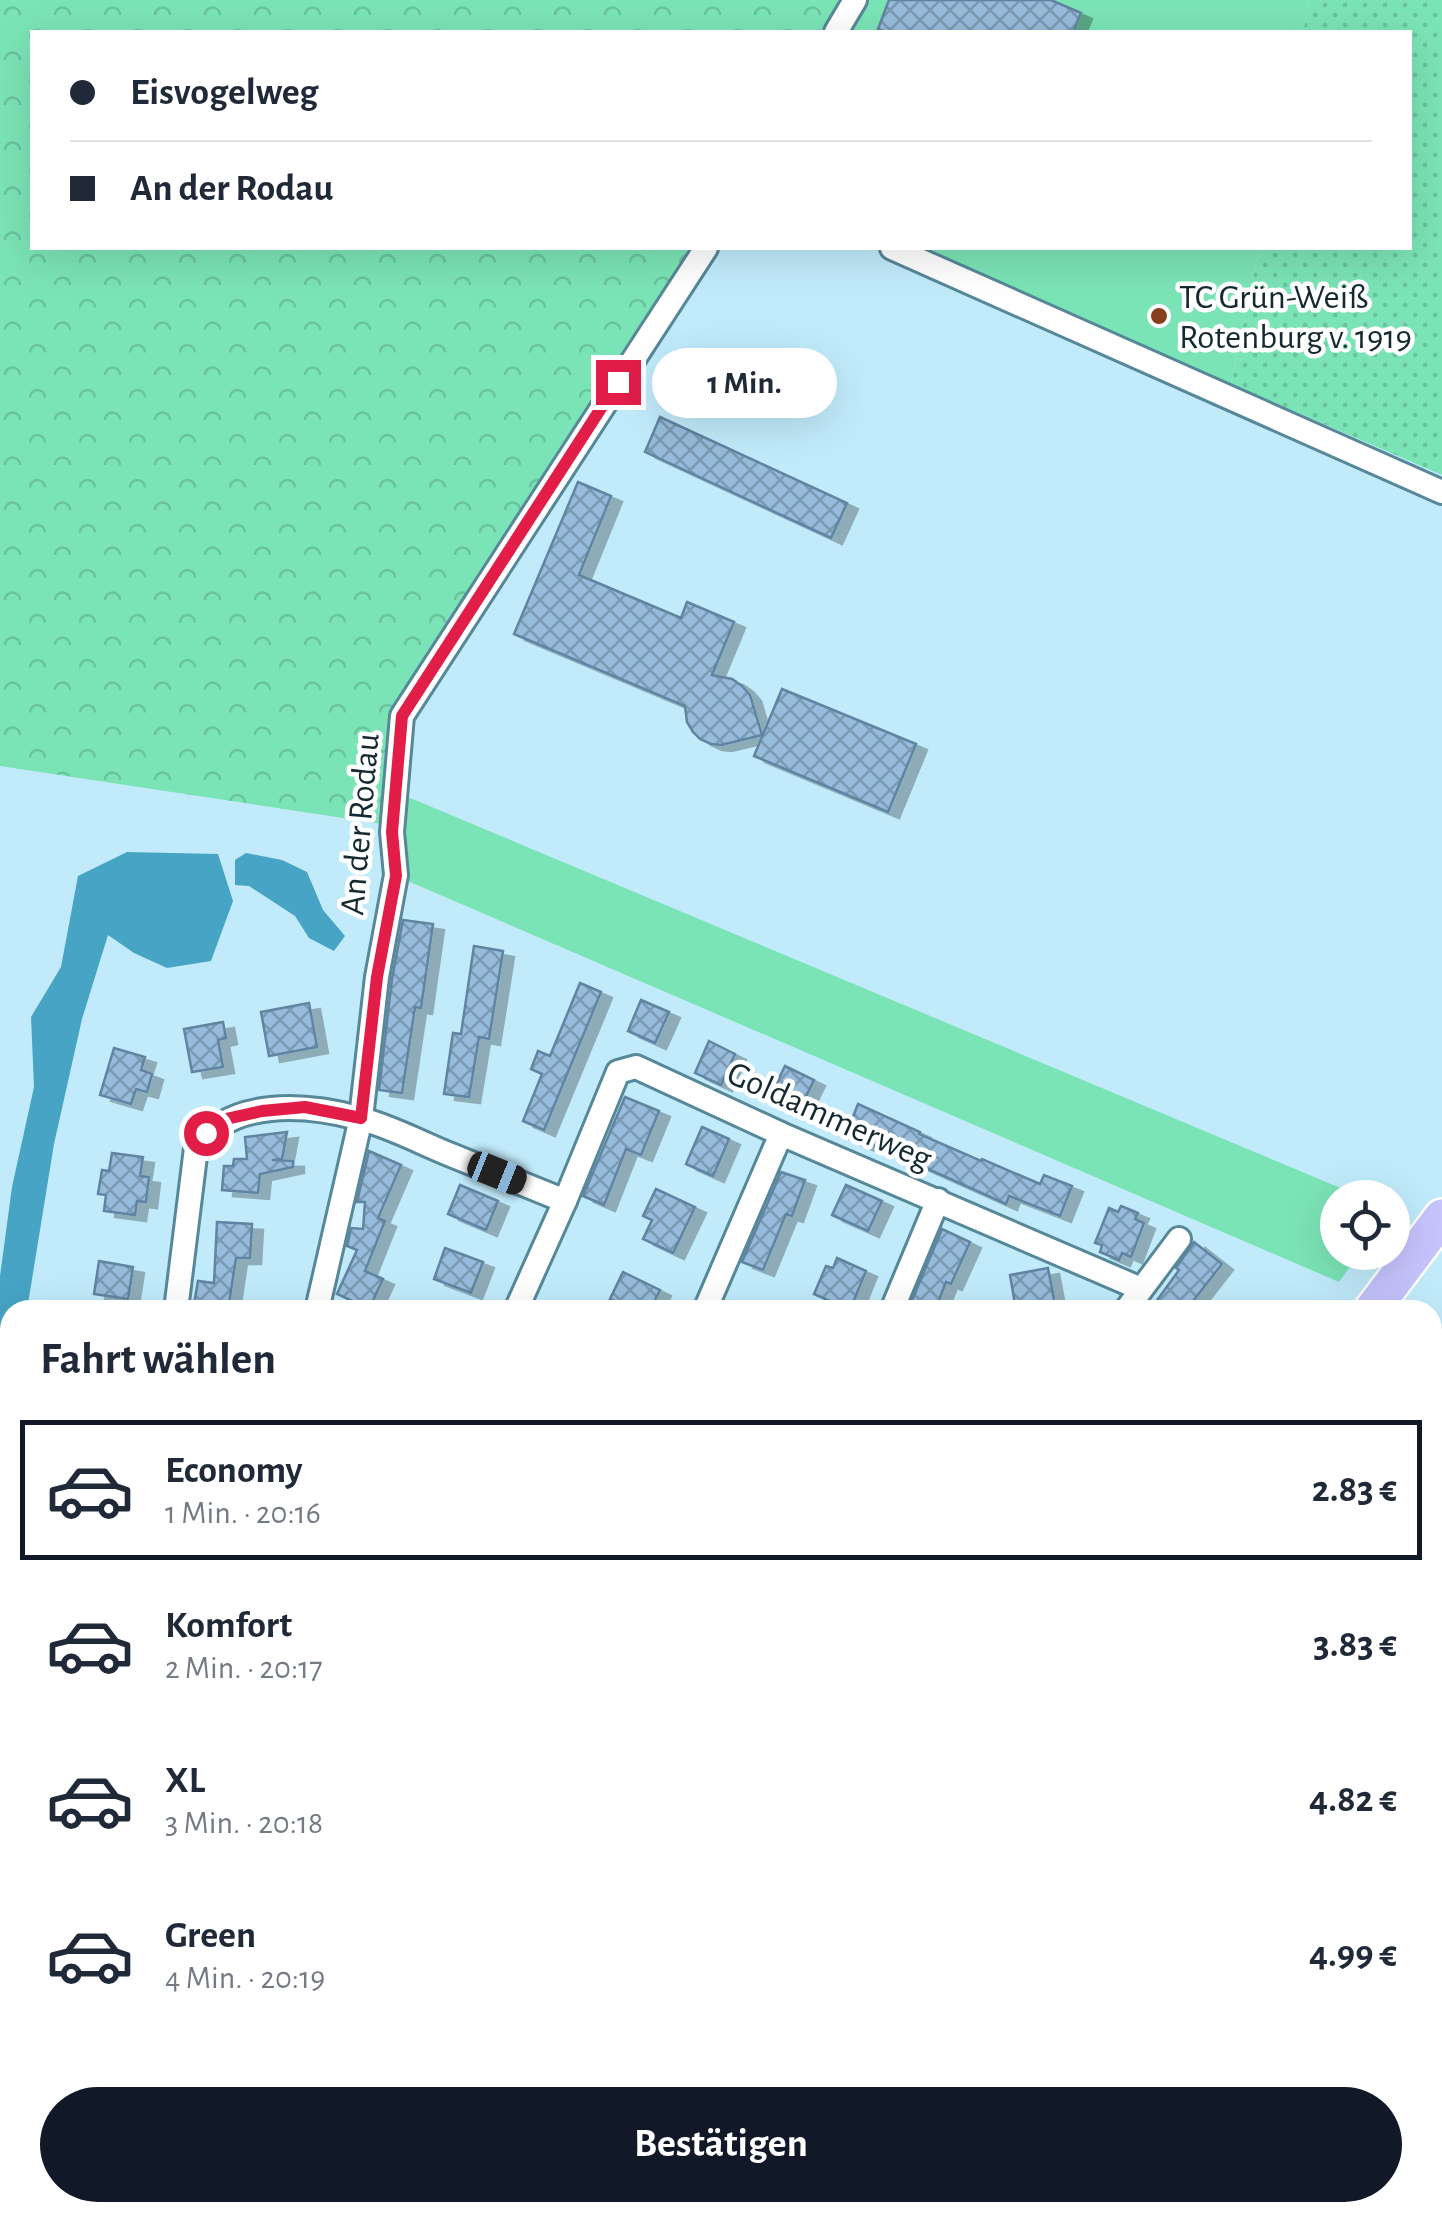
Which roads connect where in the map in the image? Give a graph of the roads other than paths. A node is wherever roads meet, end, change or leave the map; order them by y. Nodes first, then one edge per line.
1 (855, 0) edge
2 (837, 30) edge
3 (705, 250) edge
4 (897, 250) edge
5 (1442, 492) edge
6 (361, 1118) junction
7 (780, 1134) junction
8 (938, 1200) junction
9 (565, 1201) junction
10 (1442, 1218) edge
11 (1180, 1238) dead end
12 (1141, 1289) junction
13 (177, 1300) edge
14 (319, 1300) edge
15 (520, 1300) edge
16 (709, 1300) edge
17 (896, 1300) edge
18 (1133, 1300) edge
19 (1380, 1300) edge

1 - 2 street
3 - 6 street, An der Rodau
4 - 5 street
6 - 9 street
6 - 13 street
6 - 14 street, An der Rodau
7 - 8 street, Goldammerweg
7 - 9 street, Goldammerweg
7 - 16 street
8 - 12 street, Goldammerweg
8 - 17 street
9 - 15 street
10 - 19 main road
11 - 12 street
12 - 18 street

